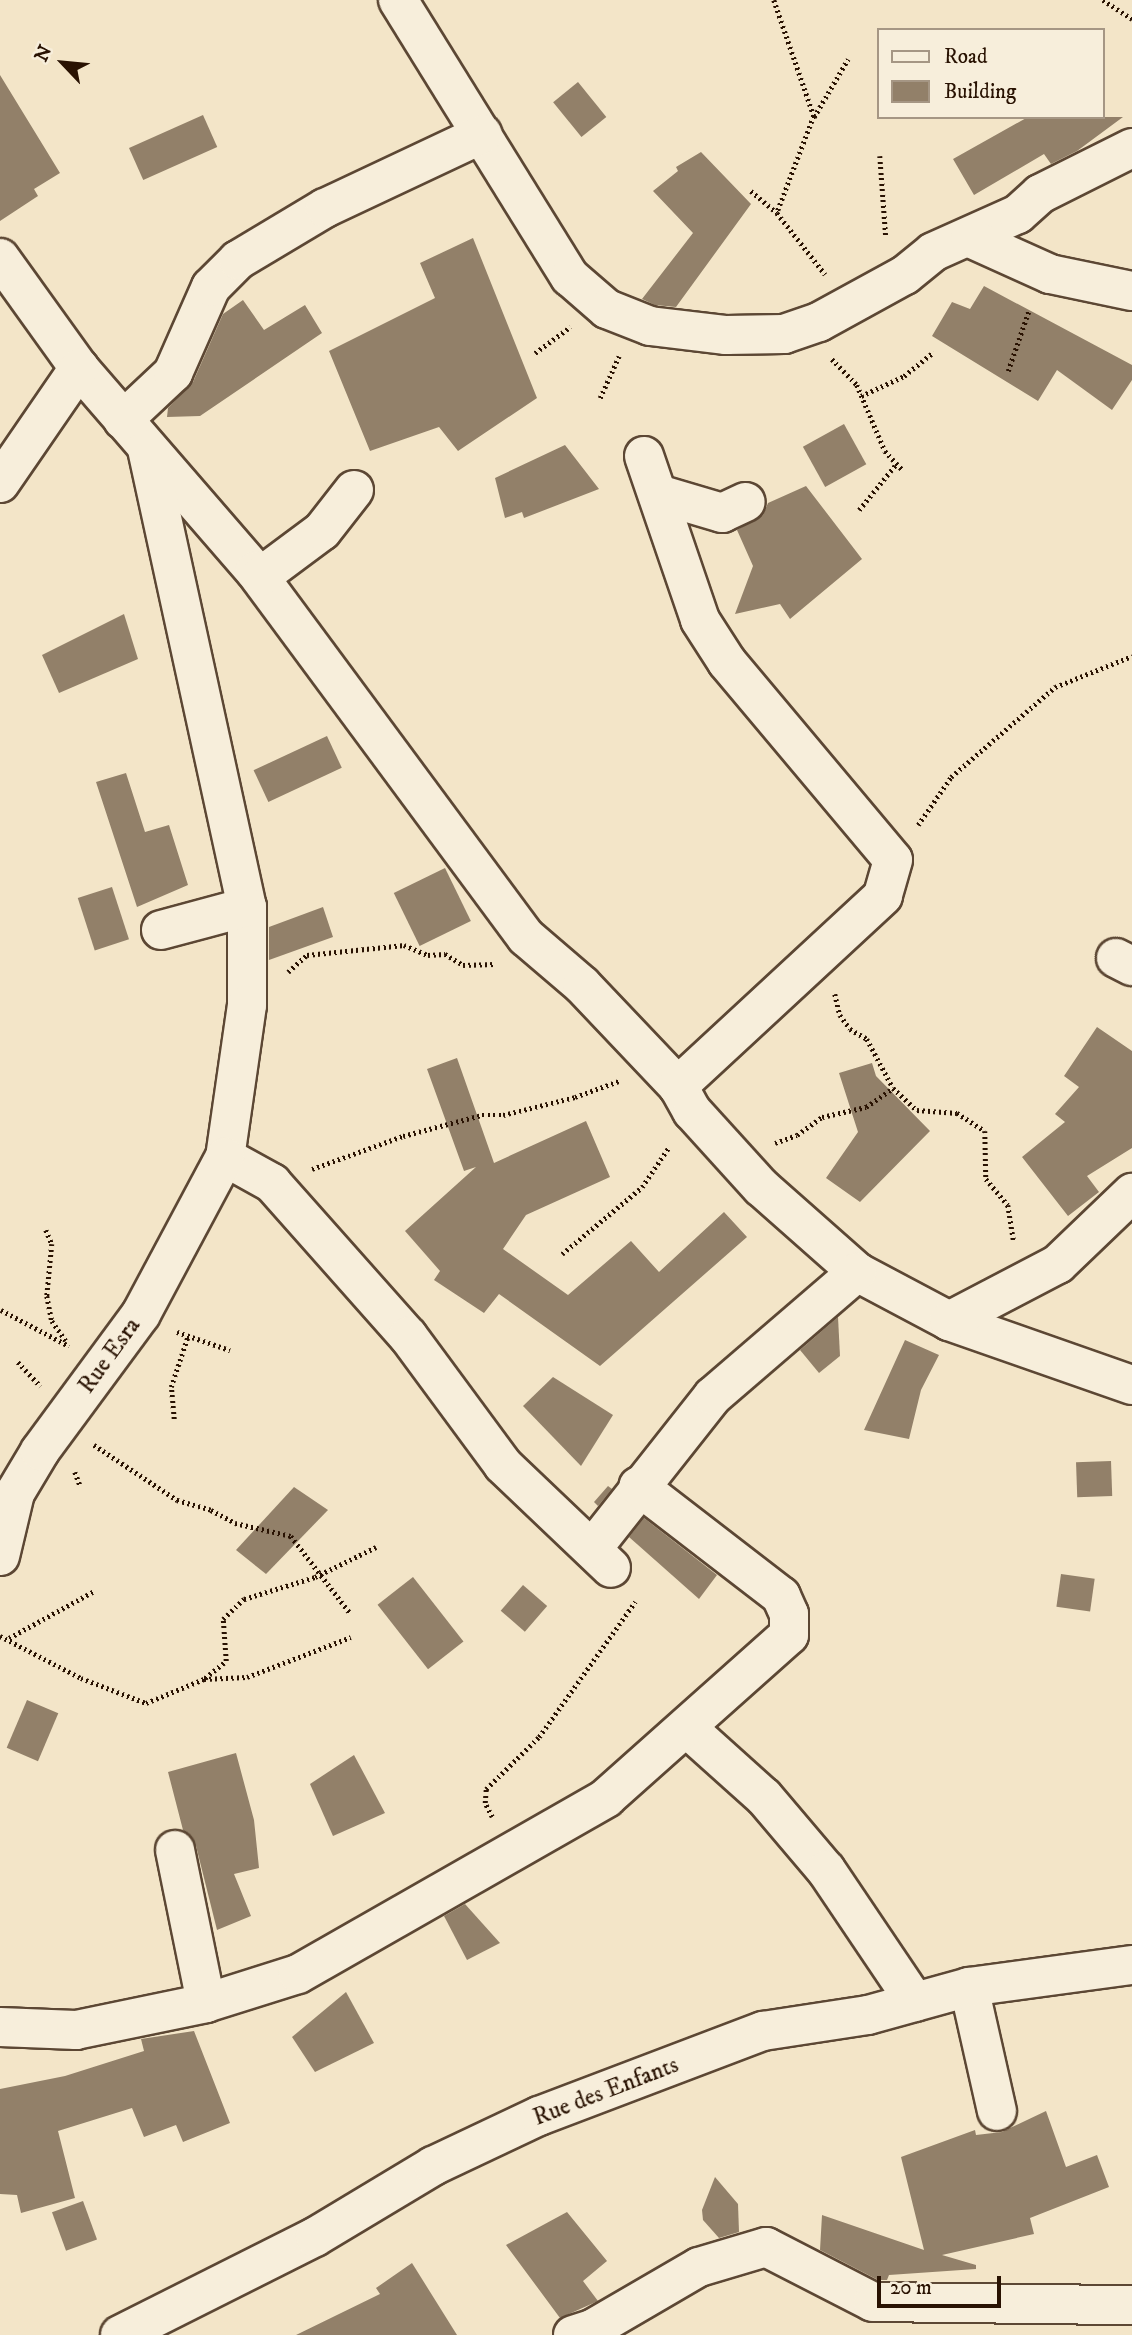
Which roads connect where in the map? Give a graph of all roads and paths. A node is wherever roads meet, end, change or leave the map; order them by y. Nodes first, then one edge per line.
1 (774, 0) edge
2 (1103, 0) edge
3 (411, 5) edge
4 (1132, 19) edge
5 (848, 59) dead end
6 (813, 118) junction
7 (482, 134) junction
8 (1132, 148) edge
9 (880, 156) dead end
10 (751, 191) dead end
11 (777, 213) junction
12 (970, 238) junction
13 (0, 258) edge
14 (1042, 270) junction
15 (888, 284) junction
16 (1132, 290) edge
17 (850, 305) junction
18 (934, 352) dead end
19 (827, 354) dead end
20 (79, 369) junction
21 (1008, 371) dead end
22 (861, 396) junction
23 (135, 433) junction
24 (645, 456) dead end
25 (897, 463) junction
26 (903, 470) dead end
27 (0, 483) edge
28 (354, 489) dead end
29 (658, 494) junction
30 (747, 502) dead end
31 (859, 510) dead end
32 (260, 578) junction
33 (1132, 656) edge
34 (893, 860) junction
35 (247, 907) junction
36 (161, 930) dead end
37 (812, 959) junction
38 (559, 966) junction
39 (247, 1006) junction
40 (678, 1086) junction
41 (893, 1088) junction
42 (713, 1134) junction
43 (225, 1157) junction
44 (272, 1183) junction
45 (1132, 1193) edge
46 (46, 1230) dead end
47 (562, 1254) dead end
48 (857, 1272) junction
49 (1029, 1279) junction
50 (1, 1310) edge
51 (949, 1321) junction
52 (188, 1336) dead end
53 (66, 1341) junction
54 (90, 1384) junction
55 (1132, 1385) edge
56 (174, 1419) dead end
57 (60, 1424) junction
58 (638, 1486) junction
59 (376, 1547) dead end
60 (0, 1556) edge
61 (601, 1558) junction
62 (320, 1574) junction
63 (93, 1591) dead end
64 (350, 1613) dead end
65 (0, 1636) edge
66 (351, 1637) dead end
67 (9, 1638) junction
68 (204, 1679) junction
69 (687, 1728) junction
70 (174, 1850) dead end
71 (512, 1855) junction
72 (1132, 1965) edge
73 (969, 1987) junction
74 (915, 2002) junction
75 (206, 2003) junction
76 (0, 2028) edge
77 (997, 2111) dead end
78 (1132, 2305) edge
79 (120, 2335) edge
80 (573, 2335) edge

1 - 6 path
2 - 4 path
3 - 7 street
5 - 6 path
6 - 11 path
7 - 17 street
7 - 23 street
8 - 12 street
9 - 15 path
10 - 11 path
11 - 17 path
12 - 14 street
12 - 15 street
13 - 20 street
14 - 16 street
14 - 21 path
15 - 17 street
18 - 22 path
19 - 22 path
20 - 23 street
20 - 27 street
22 - 25 path
23 - 32 street
23 - 35 street, Rue Esra
24 - 29 street
25 - 26 path
25 - 31 path
28 - 32 street
29 - 30 street
29 - 34 street
32 - 38 street
33 - 34 path
34 - 37 street
35 - 36 street
35 - 39 street, Rue Esra
37 - 40 street
37 - 41 path
38 - 39 path
38 - 40 street
39 - 43 street, Rue Esra
40 - 42 street
40 - 44 path
41 - 42 path
41 - 49 path
42 - 47 path
42 - 48 street
43 - 44 street
43 - 54 street, Rue Esra
44 - 61 street
45 - 49 street
46 - 53 path
48 - 51 street
48 - 58 street
49 - 51 street
50 - 53 path
51 - 55 street
52 - 56 path
53 - 54 path
54 - 57 street, Rue Esra
57 - 60 street, Rue Esra
57 - 62 path
58 - 61 street
58 - 69 street
59 - 62 path
61 - 71 path
62 - 64 path
62 - 68 path
63 - 67 path
65 - 67 path
66 - 68 path
67 - 68 path
69 - 71 street
69 - 74 street
70 - 75 street
71 - 75 street
72 - 73 street, Rue des Enfants
73 - 74 street, Rue des Enfants
73 - 77 street
74 - 79 street, Rue des Enfants
75 - 76 street
78 - 80 street

